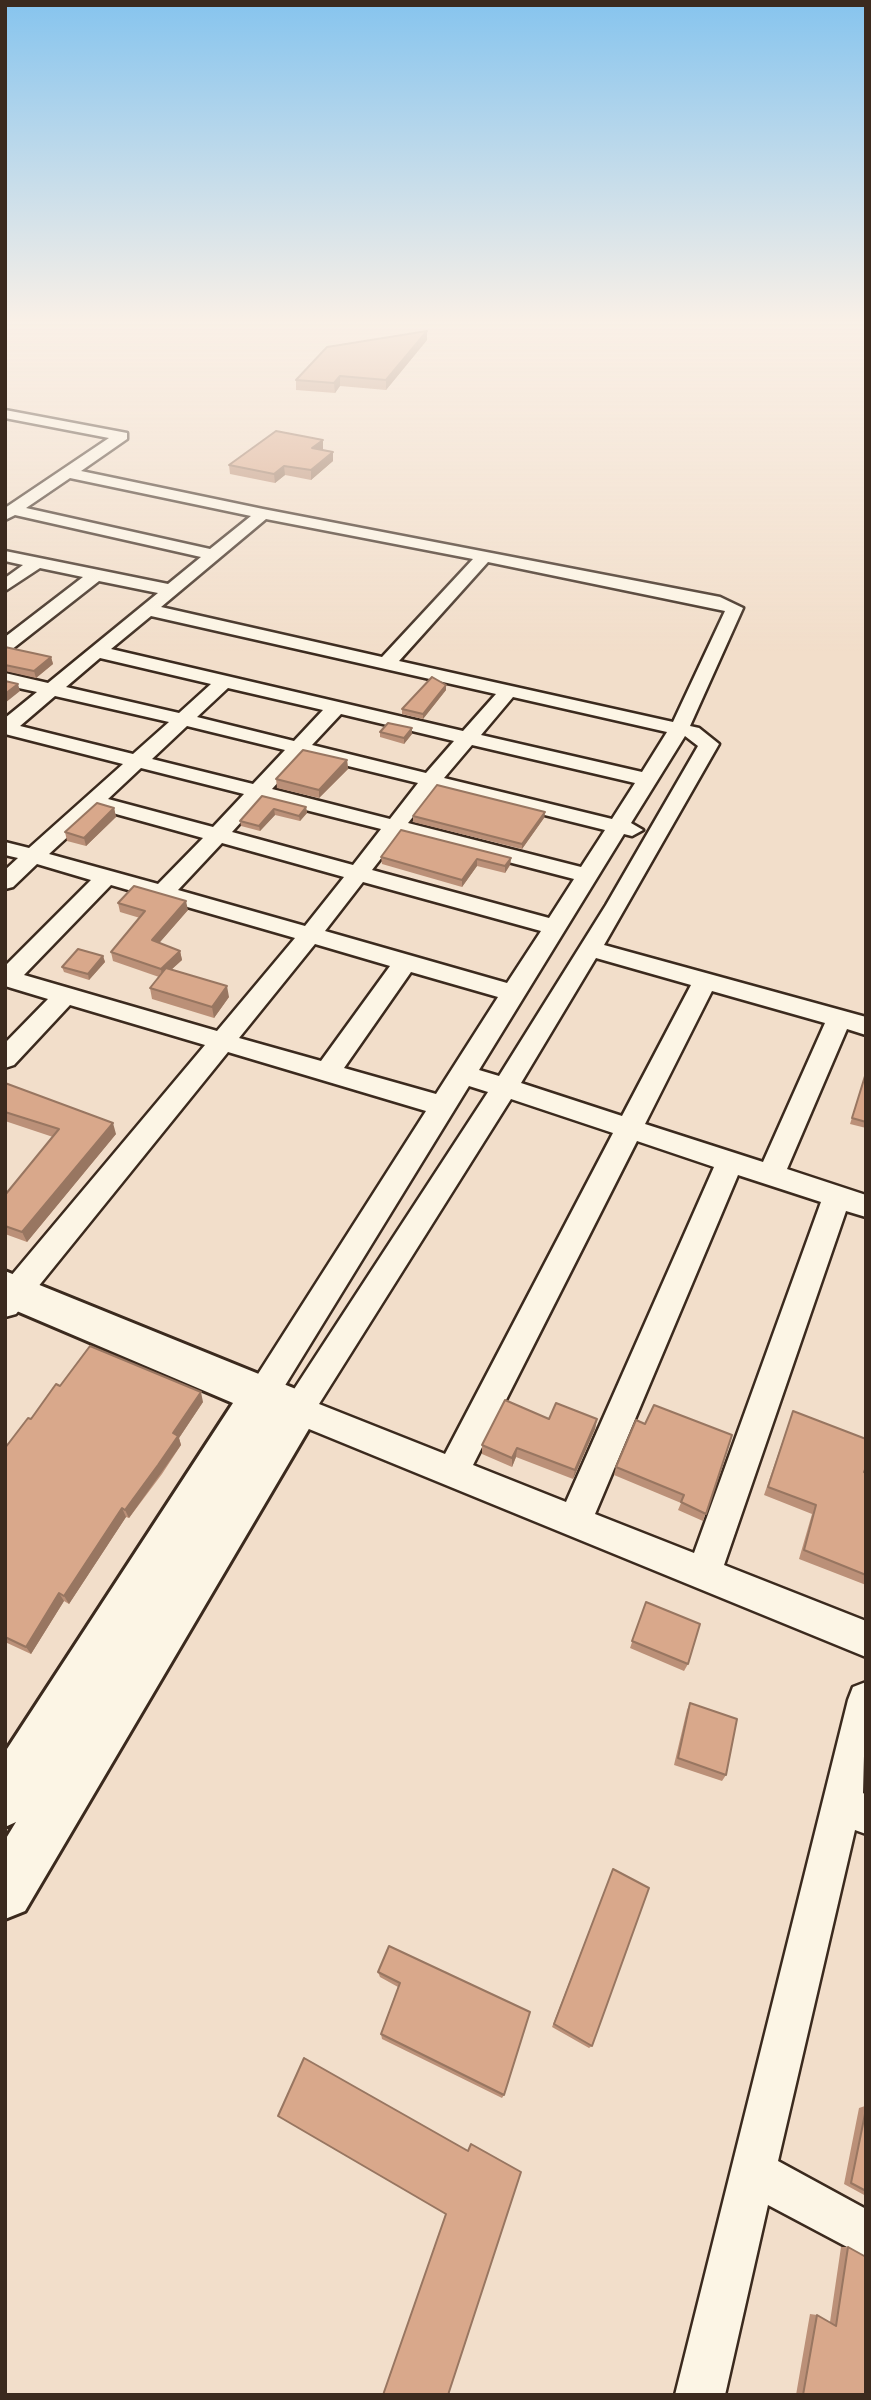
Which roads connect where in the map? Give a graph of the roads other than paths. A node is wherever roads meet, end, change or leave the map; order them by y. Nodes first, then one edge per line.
1 (85, 429) edge
2 (70, 473) junction
3 (9, 513) edge
4 (263, 514) junction
5 (215, 555) junction
6 (5, 556) edge
7 (484, 556) junction
8 (36, 563) junction
9 (96, 575) junction
10 (5, 586) edge
11 (170, 590) junction
12 (149, 610) junction
13 (5, 646) edge
14 (98, 652) junction
15 (387, 663) junction
16 (5, 679) edge
17 (224, 682) junction
18 (51, 690) junction
19 (509, 690) junction
20 (336, 708) junction
21 (182, 719) junction
22 (5, 728) edge
23 (679, 729) junction
24 (468, 738) junction
25 (300, 747) junction
26 (137, 760) junction
27 (432, 779) junction
28 (648, 780) junction
29 (259, 791) junction
30 (93, 801) junction
31 (396, 826) junction
32 (617, 826) junction
33 (217, 835) junction
34 (657, 837) junction
35 (5, 848) edge
36 (32, 856) junction
37 (360, 873) junction
38 (587, 875) junction
39 (106, 877) junction
40 (5, 882) edge
41 (163, 893) junction
42 (554, 928) junction
43 (310, 935) junction
44 (589, 948) junction
45 (405, 962) junction
46 (6, 978) edge
47 (705, 981) junction
48 (514, 993) junction
49 (66, 995) junction
50 (839, 1019) junction
51 (866, 1026) edge
52 (222, 1041) junction
53 (5, 1059) edge
54 (328, 1071) junction
55 (463, 1074) junction
56 (505, 1087) junction
57 (443, 1106) junction
58 (626, 1129) junction
59 (730, 1162) junction
60 (771, 1175) junction
61 (851, 1202) edge
62 (9, 1295) edge
63 (280, 1402) junction
64 (453, 1472) junction
65 (575, 1521) junction
66 (704, 1574) junction
67 (866, 1639) edge
68 (866, 1700) edge
69 (5, 1800) edge
70 (853, 1809) edge
71 (5, 1891) edge
72 (753, 2172) junction
73 (866, 2234) edge
74 (700, 2395) edge

1 - 2 street
2 - 3 street
2 - 4 street
3 - 5 street
4 - 5 street
4 - 7 street
5 - 11 street
6 - 8 street
7 - 15 street
7 - 23 street
8 - 9 street
8 - 10 street
9 - 11 street
9 - 13 street
11 - 12 street
12 - 14 street
12 - 15 street
14 - 17 street
14 - 18 street
15 - 19 street
16 - 18 street
17 - 20 street
17 - 21 street
18 - 21 street
18 - 22 street
19 - 23 street
19 - 24 street
20 - 24 street
20 - 25 street
21 - 25 street
21 - 26 street
22 - 26 street
23 - 28 street
23 - 34 street
24 - 27 street
24 - 28 street
25 - 27 street
25 - 29 street
26 - 29 street
26 - 30 street
27 - 31 street
27 - 32 street
28 - 32 street
29 - 31 street
29 - 33 street
30 - 33 street
30 - 36 street
31 - 37 street
31 - 38 street
32 - 34 street
32 - 38 street
33 - 37 street
33 - 41 street
34 - 44 street
35 - 36 street
36 - 39 street
36 - 40 street
37 - 42 street
37 - 43 street
38 - 42 street
39 - 41 street
39 - 46 street
41 - 43 street
42 - 48 street
43 - 45 street
43 - 52 street
44 - 47 street
44 - 56 street
45 - 48 street
45 - 54 street
46 - 49 street
47 - 50 street
47 - 58 street
48 - 55 street
49 - 52 street
49 - 53 street
50 - 51 street
50 - 60 street
52 - 54 street
52 - 62 street
54 - 57 street
55 - 56 street
55 - 57 street
56 - 58 street
56 - 63 street
57 - 63 street
58 - 59 street
58 - 64 street
59 - 60 street
59 - 65 street
60 - 61 street
61 - 66 street
62 - 63 street
63 - 64 street
63 - 69 street
63 - 71 street
64 - 65 street
65 - 66 street
66 - 67 street
68 - 70 street
70 - 72 street
72 - 73 street
72 - 74 street

